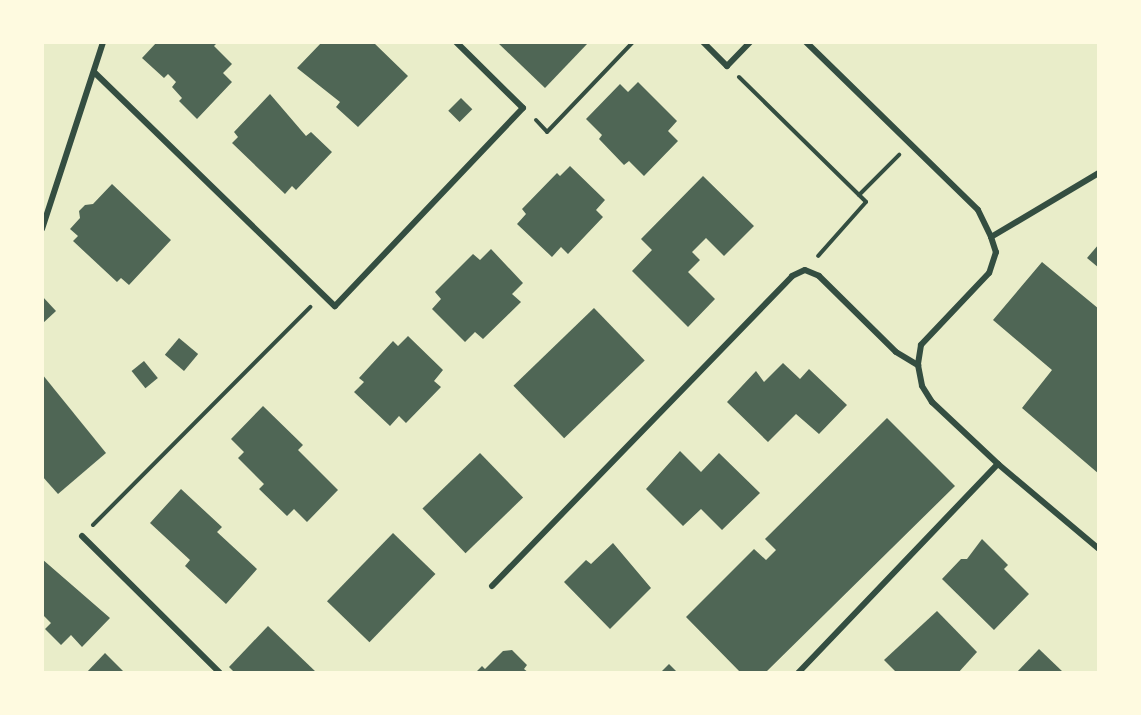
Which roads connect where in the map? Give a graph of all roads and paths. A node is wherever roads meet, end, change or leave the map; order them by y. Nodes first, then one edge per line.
1 (103, 42) edge
2 (456, 42) edge
3 (633, 42) edge
4 (703, 42) edge
5 (750, 42) edge
6 (806, 42) edge
7 (728, 66) junction
8 (94, 72) junction
9 (523, 108) junction
10 (910, 144) junction
11 (1099, 173) edge
12 (858, 195) junction
13 (42, 229) edge
14 (991, 237) junction
15 (806, 270) junction
16 (322, 294) junction
17 (918, 365) junction
18 (998, 464) junction
19 (82, 536) joint
20 (1099, 549) edge
21 (492, 586) dead end
22 (220, 673) edge
23 (798, 673) edge

1 - 8 street
2 - 9 street
3 - 9 path
4 - 7 street
5 - 7 street
6 - 10 street
7 - 12 path
8 - 13 street
8 - 16 street
9 - 16 street
10 - 12 path
10 - 14 street
11 - 14 street
12 - 15 path
14 - 17 street
15 - 17 street
15 - 21 street
16 - 19 path
17 - 18 street
18 - 20 street
18 - 23 street
19 - 22 street

